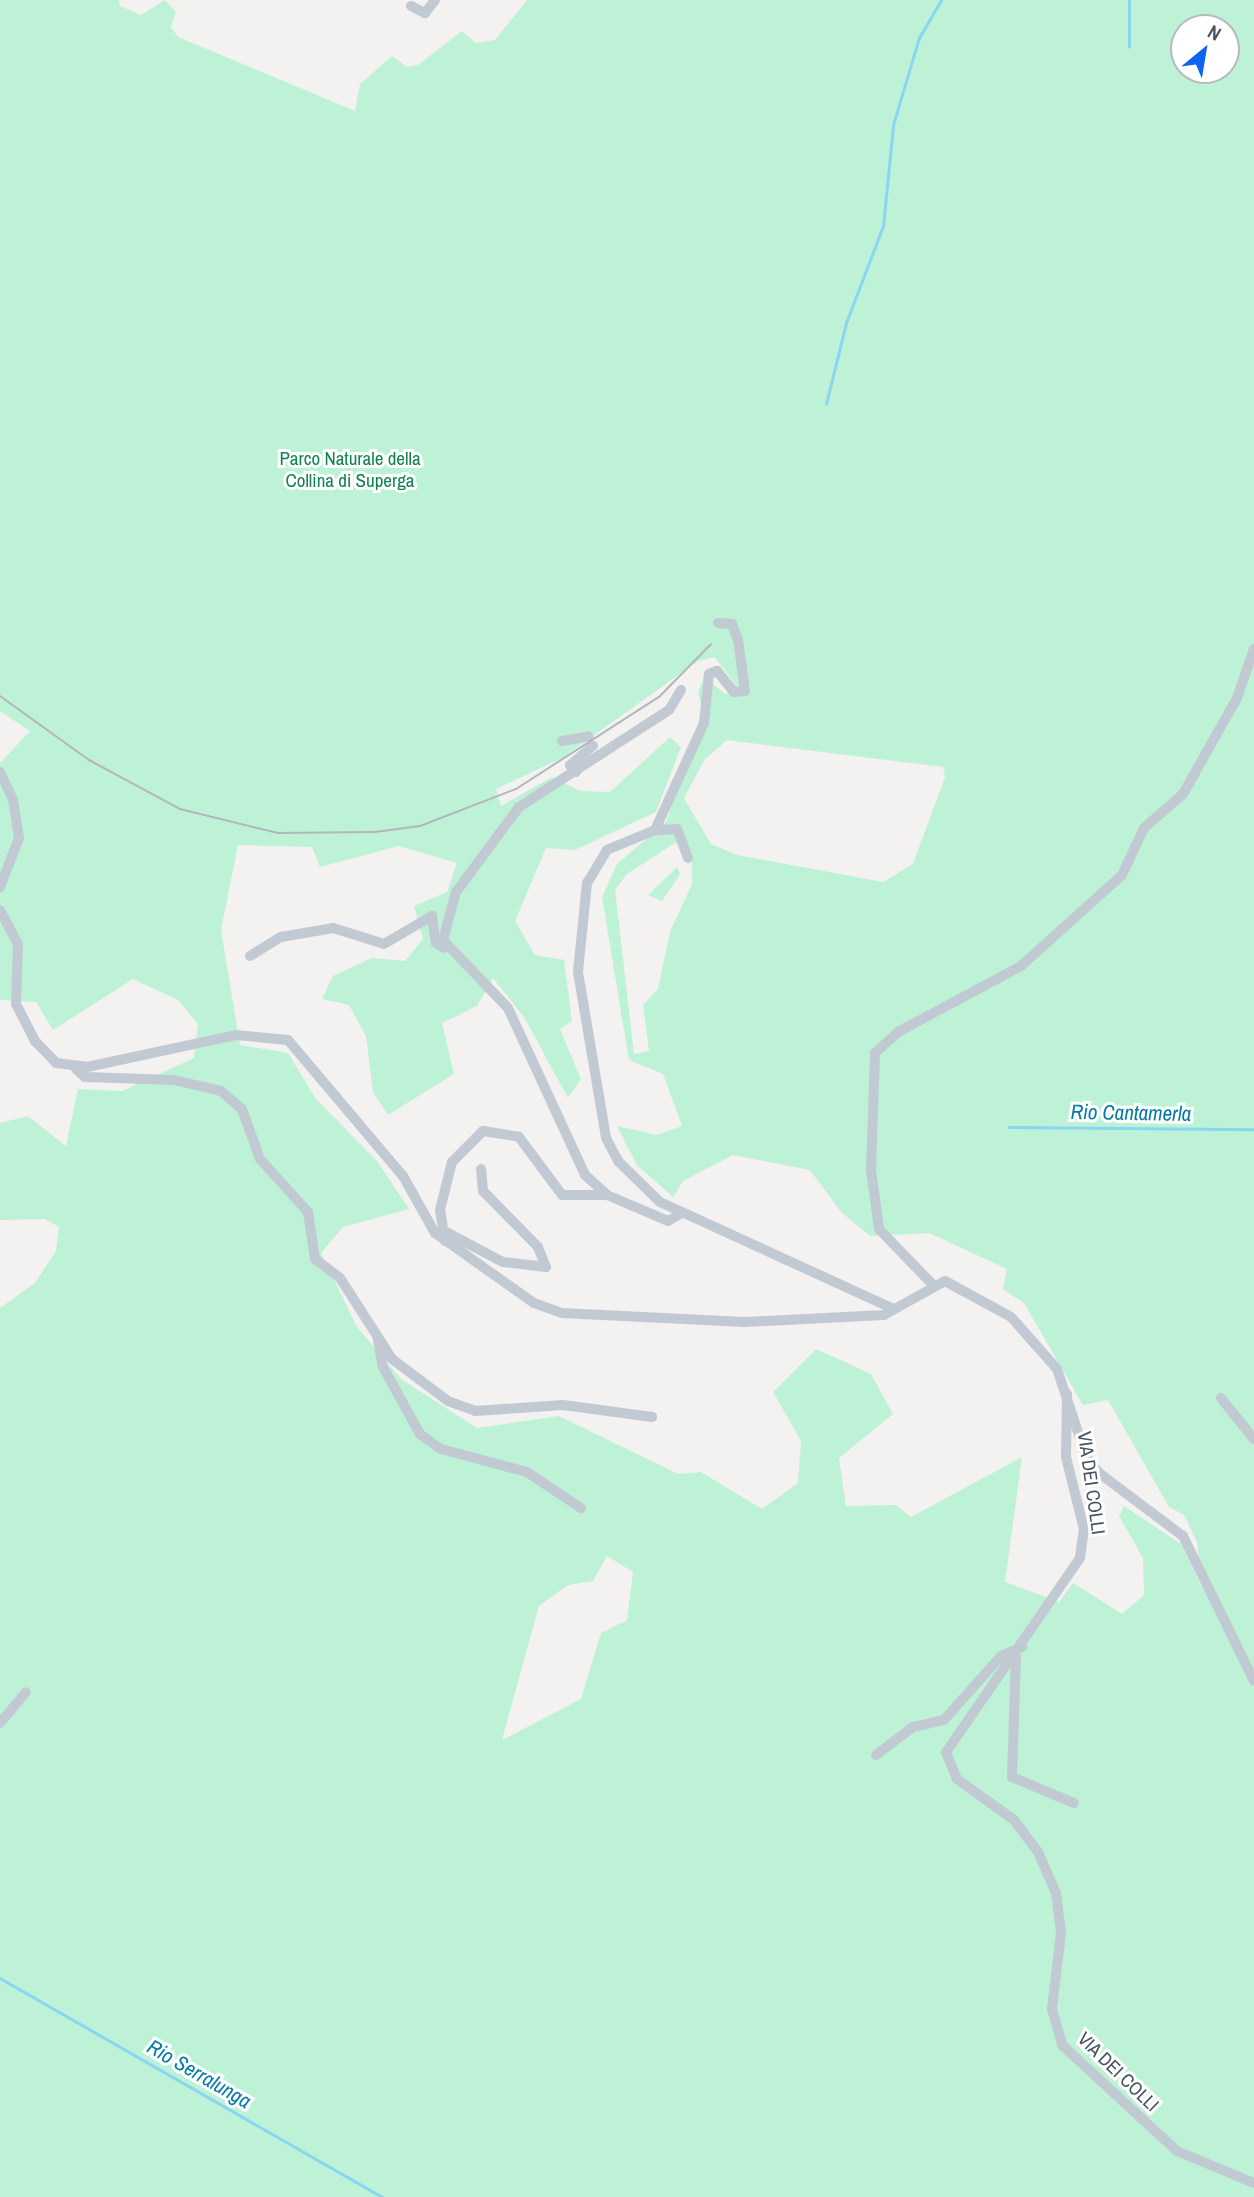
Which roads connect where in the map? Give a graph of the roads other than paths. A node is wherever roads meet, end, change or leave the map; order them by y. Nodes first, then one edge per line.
1 (435, 0) edge
2 (411, 6) dead end
3 (719, 623) dead end
4 (1254, 649) edge
5 (681, 690) dead end
6 (562, 741) dead end
7 (0, 772) edge
8 (576, 772) junction
9 (655, 830) junction
10 (688, 858) dead end
11 (0, 887) edge
12 (0, 910) edge
13 (447, 949) junction
14 (250, 956) dead end
15 (76, 1069) junction
16 (481, 1168) dead end
17 (607, 1195) junction
18 (682, 1213) junction
19 (446, 1236) junction
20 (934, 1286) junction
21 (894, 1309) junction
22 (374, 1323) junction
23 (1067, 1391) junction
24 (1221, 1398) dead end
25 (652, 1417) dead end
26 (1254, 1439) edge
27 (581, 1508) dead end
28 (1024, 1646) junction
29 (1016, 1657) junction
30 (1254, 1681) edge
31 (26, 1692) dead end
32 (0, 1723) edge
33 (876, 1755) dead end
34 (1074, 1803) dead end
35 (1254, 2183) edge

1 - 2 street
3 - 9 street
4 - 20 street
5 - 8 street
6 - 8 street
7 - 11 street
8 - 13 street
9 - 10 street
9 - 18 street
12 - 15 street
13 - 14 street
13 - 17 street
15 - 19 street
15 - 22 street
16 - 19 street
17 - 18 street
17 - 19 street
18 - 21 street
19 - 21 street
20 - 21 street
20 - 23 street
22 - 25 street
22 - 27 street
23 - 28 street, VIA DEI COLLI
23 - 30 street
24 - 26 street
28 - 29 street, VIA DEI COLLI
28 - 33 street, VIA DEI COLLI
29 - 34 street
29 - 35 street, VIA DEI COLLI
31 - 32 street

